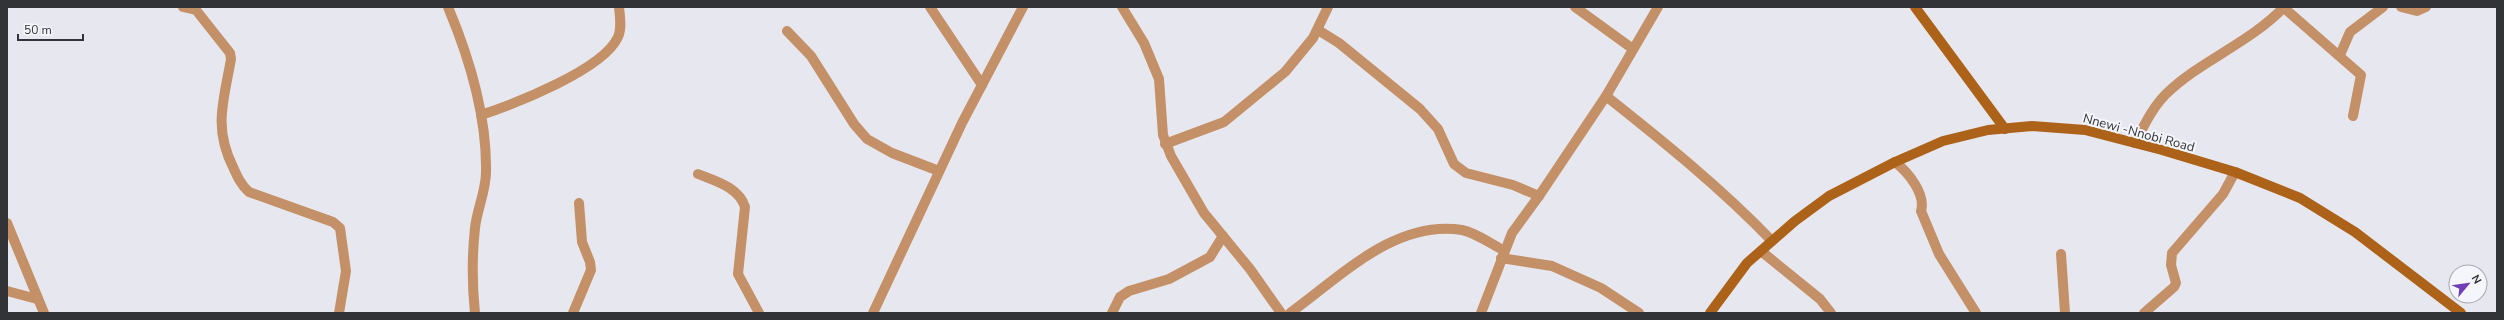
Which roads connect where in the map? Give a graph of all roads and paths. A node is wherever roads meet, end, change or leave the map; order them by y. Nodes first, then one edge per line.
1 (183, 7) edge
2 (448, 7) edge
3 (619, 7) edge
4 (930, 7) edge
5 (1023, 7) edge
6 (1122, 7) edge
7 (1328, 7) edge
8 (1575, 7) edge
9 (1658, 7) edge
10 (1915, 7) edge
11 (2284, 7) edge
12 (2383, 7) edge
13 (2401, 7) edge
14 (2426, 7) edge
15 (1318, 30) junction
16 (787, 31) dead end
17 (1633, 49) junction
18 (2340, 55) junction
19 (982, 85) junction
20 (1606, 96) junction
21 (481, 116) junction
22 (2353, 116) dead end
23 (2005, 129) junction
24 (2135, 143) junction
25 (1165, 144) junction
26 (1895, 162) junction
27 (939, 171) junction
28 (2235, 172) junction
29 (698, 174) dead end
30 (1539, 196) junction
31 (579, 203) dead end
32 (7, 223) edge
33 (1223, 236) junction
34 (1772, 241) junction
35 (1761, 251) junction
36 (1502, 254) junction
37 (2061, 254) dead end
38 (7, 291) edge
39 (37, 299) junction
40 (44, 313) edge
41 (340, 313) edge
42 (475, 313) edge
43 (573, 313) edge
44 (759, 313) edge
45 (873, 313) edge
46 (1112, 313) edge
47 (1280, 313) edge
48 (1290, 313) edge
49 (1481, 313) edge
50 (1639, 313) edge
51 (1710, 313) edge
52 (1831, 313) edge
53 (1976, 313) edge
54 (2065, 313) edge
55 (2144, 313) edge
56 (2461, 313) edge

1 - 41 street
2 - 21 street
3 - 21 street
4 - 19 street
5 - 19 street
6 - 25 street
7 - 15 street
8 - 17 street
9 - 17 street
10 - 23 main road
11 - 18 street
11 - 24 street
12 - 18 street
13 - 14 street
15 - 25 street
15 - 30 street
16 - 27 street
17 - 20 street
18 - 22 street
19 - 27 street
20 - 30 street
20 - 34 street
21 - 42 street
23 - 24 main road, Nnewi -Nnobi Road
23 - 26 main road, Nnewi -Nnobi Road
24 - 28 main road, Nnewi -Nnobi Road
25 - 33 street
26 - 34 main road, Nnewi -Nnobi Road
26 - 53 street
27 - 45 street
28 - 55 street
28 - 56 main road, Nnewi -Nnobi Road
29 - 44 street
30 - 36 street
31 - 43 street
32 - 39 street
33 - 46 street
33 - 47 street
34 - 35 main road, Nnewi -Nnobi Road
35 - 51 main road, Nnewi -Nnobi Road
35 - 52 street
36 - 48 street
36 - 49 street
36 - 50 street
37 - 54 street
38 - 39 street
39 - 40 street

